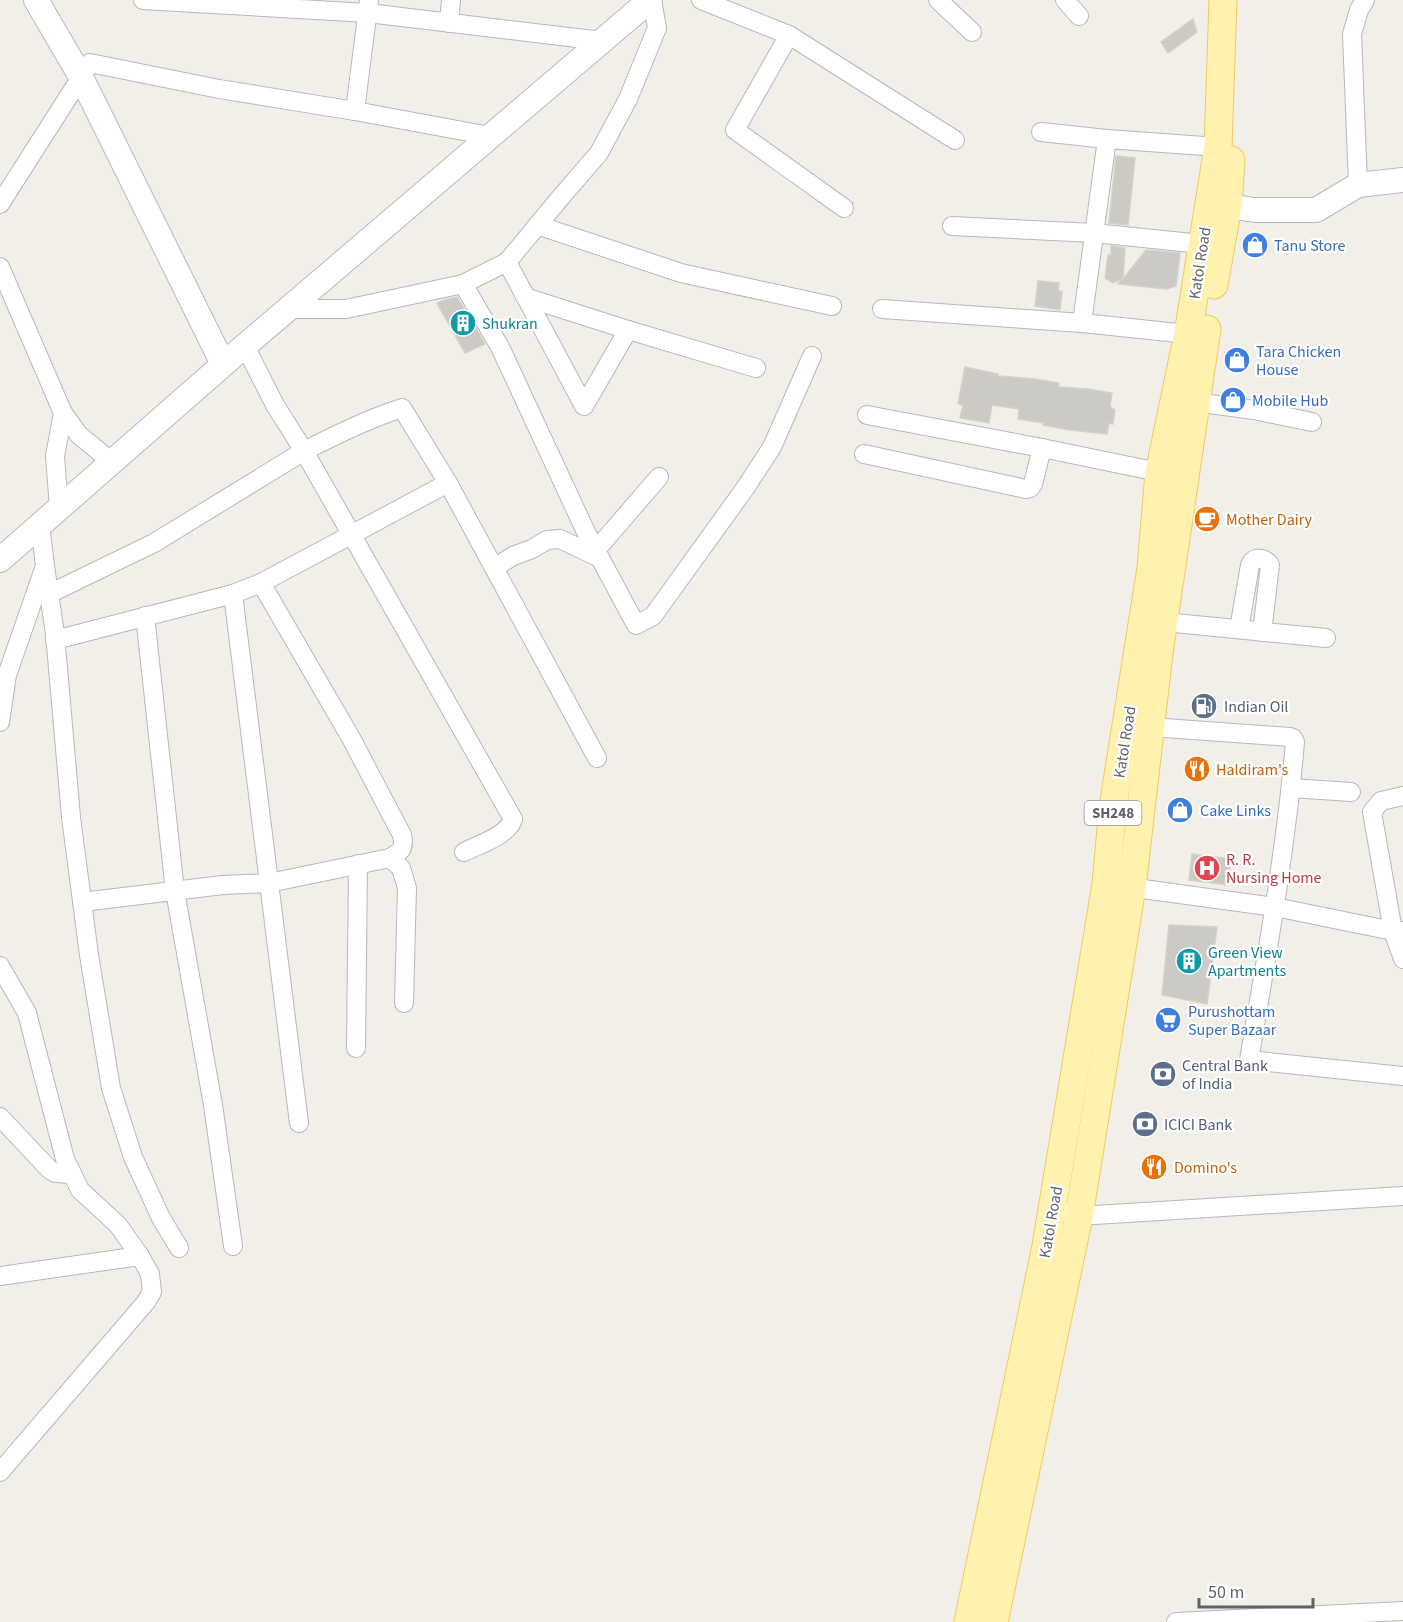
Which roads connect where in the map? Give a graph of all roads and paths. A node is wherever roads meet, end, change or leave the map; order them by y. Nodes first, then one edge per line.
1 (36, 0) edge
2 (53, 0) edge
3 (143, 0) edge
4 (451, 0) edge
5 (651, 0) edge
6 (701, 0) edge
7 (938, 0) edge
8 (1065, 0) edge
9 (1223, 0) edge
10 (1241, 0) edge
11 (1365, 0) edge
12 (209, 2) edge
13 (368, 7) edge
14 (1079, 16) dead end
15 (449, 23) junction
16 (972, 32) dead end
17 (789, 34) junction
18 (602, 41) junction
19 (86, 70) junction
20 (355, 111) junction
21 (1041, 132) dead end
22 (490, 136) junction
23 (955, 140) dead end
24 (1107, 140) junction
25 (1218, 147) junction
26 (1403, 180) edge
27 (1358, 185) junction
28 (0, 204) edge
29 (1218, 204) junction
30 (844, 208) dead end
31 (537, 225) junction
32 (952, 226) dead end
33 (1094, 233) junction
34 (1202, 243) junction
35 (507, 262) junction
36 (1, 272) edge
37 (463, 284) junction
38 (525, 297) junction
39 (832, 306) dead end
40 (288, 309) junction
41 (882, 309) dead end
42 (1082, 323) junction
43 (628, 330) junction
44 (1188, 334) junction
45 (234, 355) junction
46 (812, 356) dead end
47 (756, 368) dead end
48 (1195, 402) junction
49 (63, 413) junction
50 (867, 415) dead end
51 (1312, 422) dead end
52 (1042, 448) junction
53 (304, 451) junction
54 (864, 454) dead end
55 (112, 462) junction
56 (1171, 475) junction
57 (659, 477) dead end
58 (448, 483) junction
59 (59, 508) junction
60 (40, 525) junction
61 (352, 534) junction
62 (598, 554) junction
63 (0, 560) edge
64 (45, 566) junction
65 (494, 568) junction
66 (261, 583) junction
67 (49, 594) junction
68 (233, 594) junction
69 (145, 616) junction
70 (1164, 622) junction
71 (1239, 629) junction
72 (1262, 632) junction
73 (1326, 638) dead end
74 (55, 640) junction
75 (0, 722) edge
76 (1151, 727) junction
77 (597, 758) dead end
78 (1291, 788) junction
79 (1351, 792) dead end
80 (1403, 796) edge
81 (464, 852) dead end
82 (390, 858) junction
83 (358, 864) junction
84 (269, 883) junction
85 (1119, 886) junction
86 (175, 891) junction
87 (82, 902) junction
88 (1275, 907) junction
89 (1398, 931) edge
90 (1403, 959) edge
91 (2, 972) edge
92 (404, 1003) dead end
93 (356, 1048) dead end
94 (1403, 1076) edge
95 (0, 1117) edge
96 (299, 1123) dead end
97 (72, 1174) junction
98 (1403, 1196) edge
99 (1053, 1207) junction
100 (1079, 1216) junction
101 (233, 1246) dead end
102 (179, 1248) dead end
103 (140, 1256) junction
104 (0, 1276) edge
105 (0, 1472) edge
106 (1403, 1611) edge
107 (968, 1622) edge
108 (994, 1622) edge
109 (1176, 1622) edge

1 - 19 street
2 - 19 street
3 - 12 street
4 - 15 street
5 - 18 street
5 - 31 street
6 - 17 street
7 - 16 street
8 - 14 street
9 - 25 main road, Katol Road / SH248
10 - 29 main road, Katol Road / SH248
11 - 27 street
12 - 13 street
13 - 15 street
13 - 20 street
15 - 18 street
17 - 23 street
17 - 30 street
18 - 22 street
19 - 20 street
19 - 28 street
19 - 45 street
20 - 22 street
21 - 24 street
22 - 40 street
24 - 25 street
24 - 33 street
25 - 29 main road, Katol Road / SH248
26 - 27 street
27 - 29 street
29 - 34 main road, Katol Road / SH248
29 - 48 main road, Katol Road / SH248
31 - 35 street
31 - 39 street
32 - 33 street
33 - 34 street
33 - 42 street
34 - 44 main road, Katol Road / SH248
35 - 37 street
35 - 38 street
36 - 49 street
37 - 40 street
37 - 62 street
38 - 43 street
38 - 43 street
40 - 45 street
41 - 42 street
42 - 44 street
43 - 47 street
44 - 56 main road, Katol Road / SH248
45 - 53 street
45 - 55 street
46 - 62 street
48 - 51 street
48 - 56 main road, Katol Road / SH248
49 - 55 street
49 - 59 street
50 - 52 street
52 - 54 street
52 - 56 street
53 - 58 street
53 - 61 street
53 - 67 street
55 - 59 street
56 - 70 main road, Katol Road / SH248
56 - 85 main road, Katol Road / SH248
57 - 62 street
58 - 61 street
58 - 65 street
59 - 60 street
60 - 63 street
60 - 64 street
61 - 66 street
61 - 81 street
62 - 65 street
64 - 67 street
64 - 75 street
65 - 77 street
66 - 68 street
66 - 82 street
67 - 74 street
68 - 69 street
68 - 84 street
69 - 74 street
69 - 86 street
70 - 71 street
70 - 76 main road, Katol Road / SH248
71 - 72 street
71 - 72 street
72 - 73 street
74 - 87 street
76 - 78 street
76 - 85 main road, Katol Road / SH248
78 - 79 street
78 - 88 street
80 - 89 street
82 - 83 street
82 - 92 street
83 - 84 street
83 - 93 street
84 - 86 street
84 - 96 street
85 - 88 street
85 - 99 main road, Katol Road / SH248
85 - 100 main road, Katol Road / SH248
86 - 87 street
86 - 101 street
87 - 102 street
88 - 89 street
88 - 94 street
89 - 90 street
91 - 97 street
95 - 97 street
97 - 103 street
98 - 100 street
99 - 100 street
99 - 107 main road, Katol Road / SH248
100 - 108 main road, Katol Road / SH248
103 - 104 street
103 - 105 street
106 - 109 street

